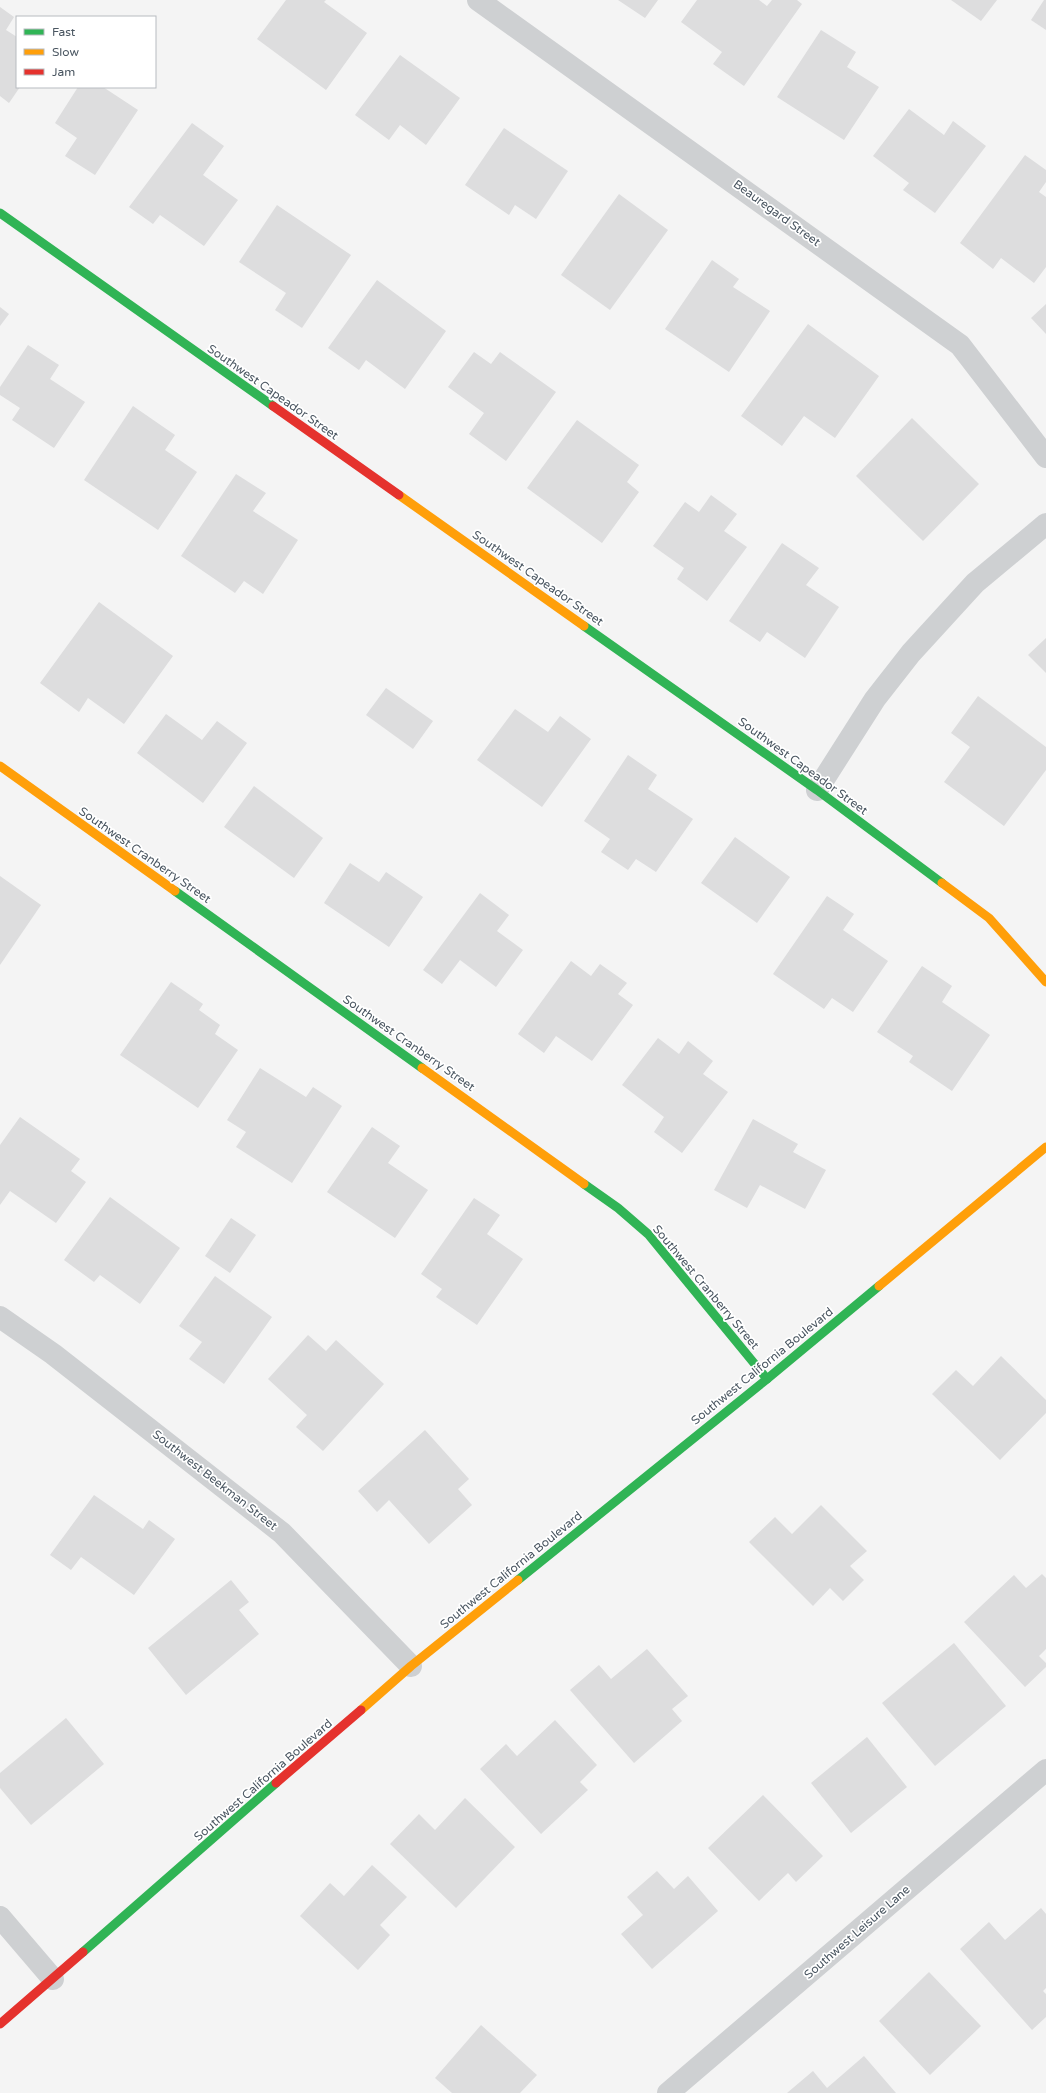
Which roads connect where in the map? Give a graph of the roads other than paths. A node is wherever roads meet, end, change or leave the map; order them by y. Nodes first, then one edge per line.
1 (478, 0) edge
2 (0, 213) edge
3 (1046, 457) edge
4 (1046, 524) edge
5 (0, 766) edge
6 (817, 790) junction
7 (1046, 982) edge
8 (1046, 1147) edge
9 (0, 1317) edge
10 (767, 1379) junction
11 (411, 1666) junction
12 (1046, 1770) edge
13 (0, 1917) edge
14 (53, 1979) junction
15 (0, 2024) edge
16 (668, 2093) edge

1 - 3 street, Beauregard Street
2 - 6 street, Southwest Capeador Street
4 - 6 street
5 - 10 street, Southwest Cranberry Street
6 - 7 street, Southwest Capeador Street
8 - 10 street, Southwest California Boulevard
9 - 11 street, Southwest Beekman Street
10 - 11 street, Southwest California Boulevard
11 - 14 street, Southwest California Boulevard
12 - 16 street, Southwest Leisure Lane
13 - 14 street
14 - 15 street, Southwest California Boulevard

